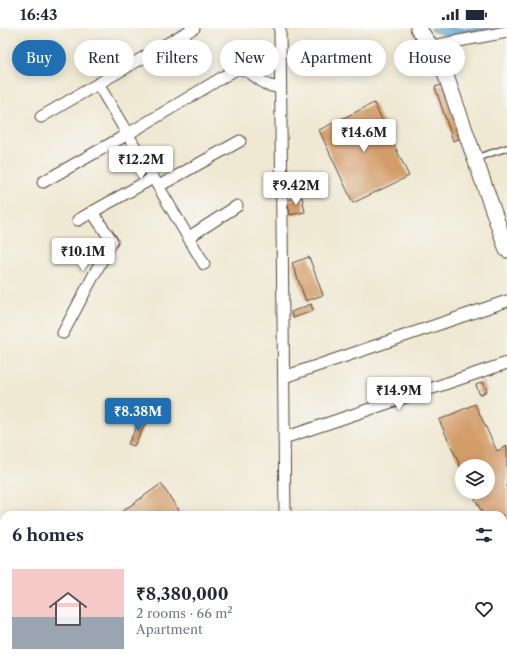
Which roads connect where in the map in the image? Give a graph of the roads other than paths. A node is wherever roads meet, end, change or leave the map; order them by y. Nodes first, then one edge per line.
1 (194, 28) edge
2 (280, 28) edge
3 (418, 28) edge
4 (507, 32) edge
5 (427, 40) edge
6 (464, 40) edge
7 (446, 76) edge
8 (98, 84) junction
9 (280, 88) junction
10 (41, 117) dead end
11 (128, 134) junction
12 (240, 141) dead end
13 (507, 148) edge
14 (476, 158) junction
15 (42, 182) dead end
16 (156, 182) junction
17 (237, 206) dead end
18 (92, 212) junction
19 (78, 220) dead end
20 (504, 229) edge
21 (189, 237) junction
22 (507, 250) edge
23 (204, 264) dead end
24 (507, 302) edge
25 (63, 333) dead end
26 (507, 363) edge
27 (284, 377) junction
28 (284, 438) junction
29 (285, 511) edge

1 - 8 street
2 - 9 street
3 - 5 street
4 - 6 street
7 - 14 street
8 - 10 street
8 - 11 street
9 - 11 street
9 - 27 street
11 - 15 street
11 - 16 street
12 - 16 street
13 - 14 lane
14 - 20 street
16 - 18 street
16 - 21 street
17 - 21 street
18 - 19 street
18 - 25 street
20 - 22 street
21 - 23 street
24 - 27 street
26 - 28 street
27 - 28 street
28 - 29 street

